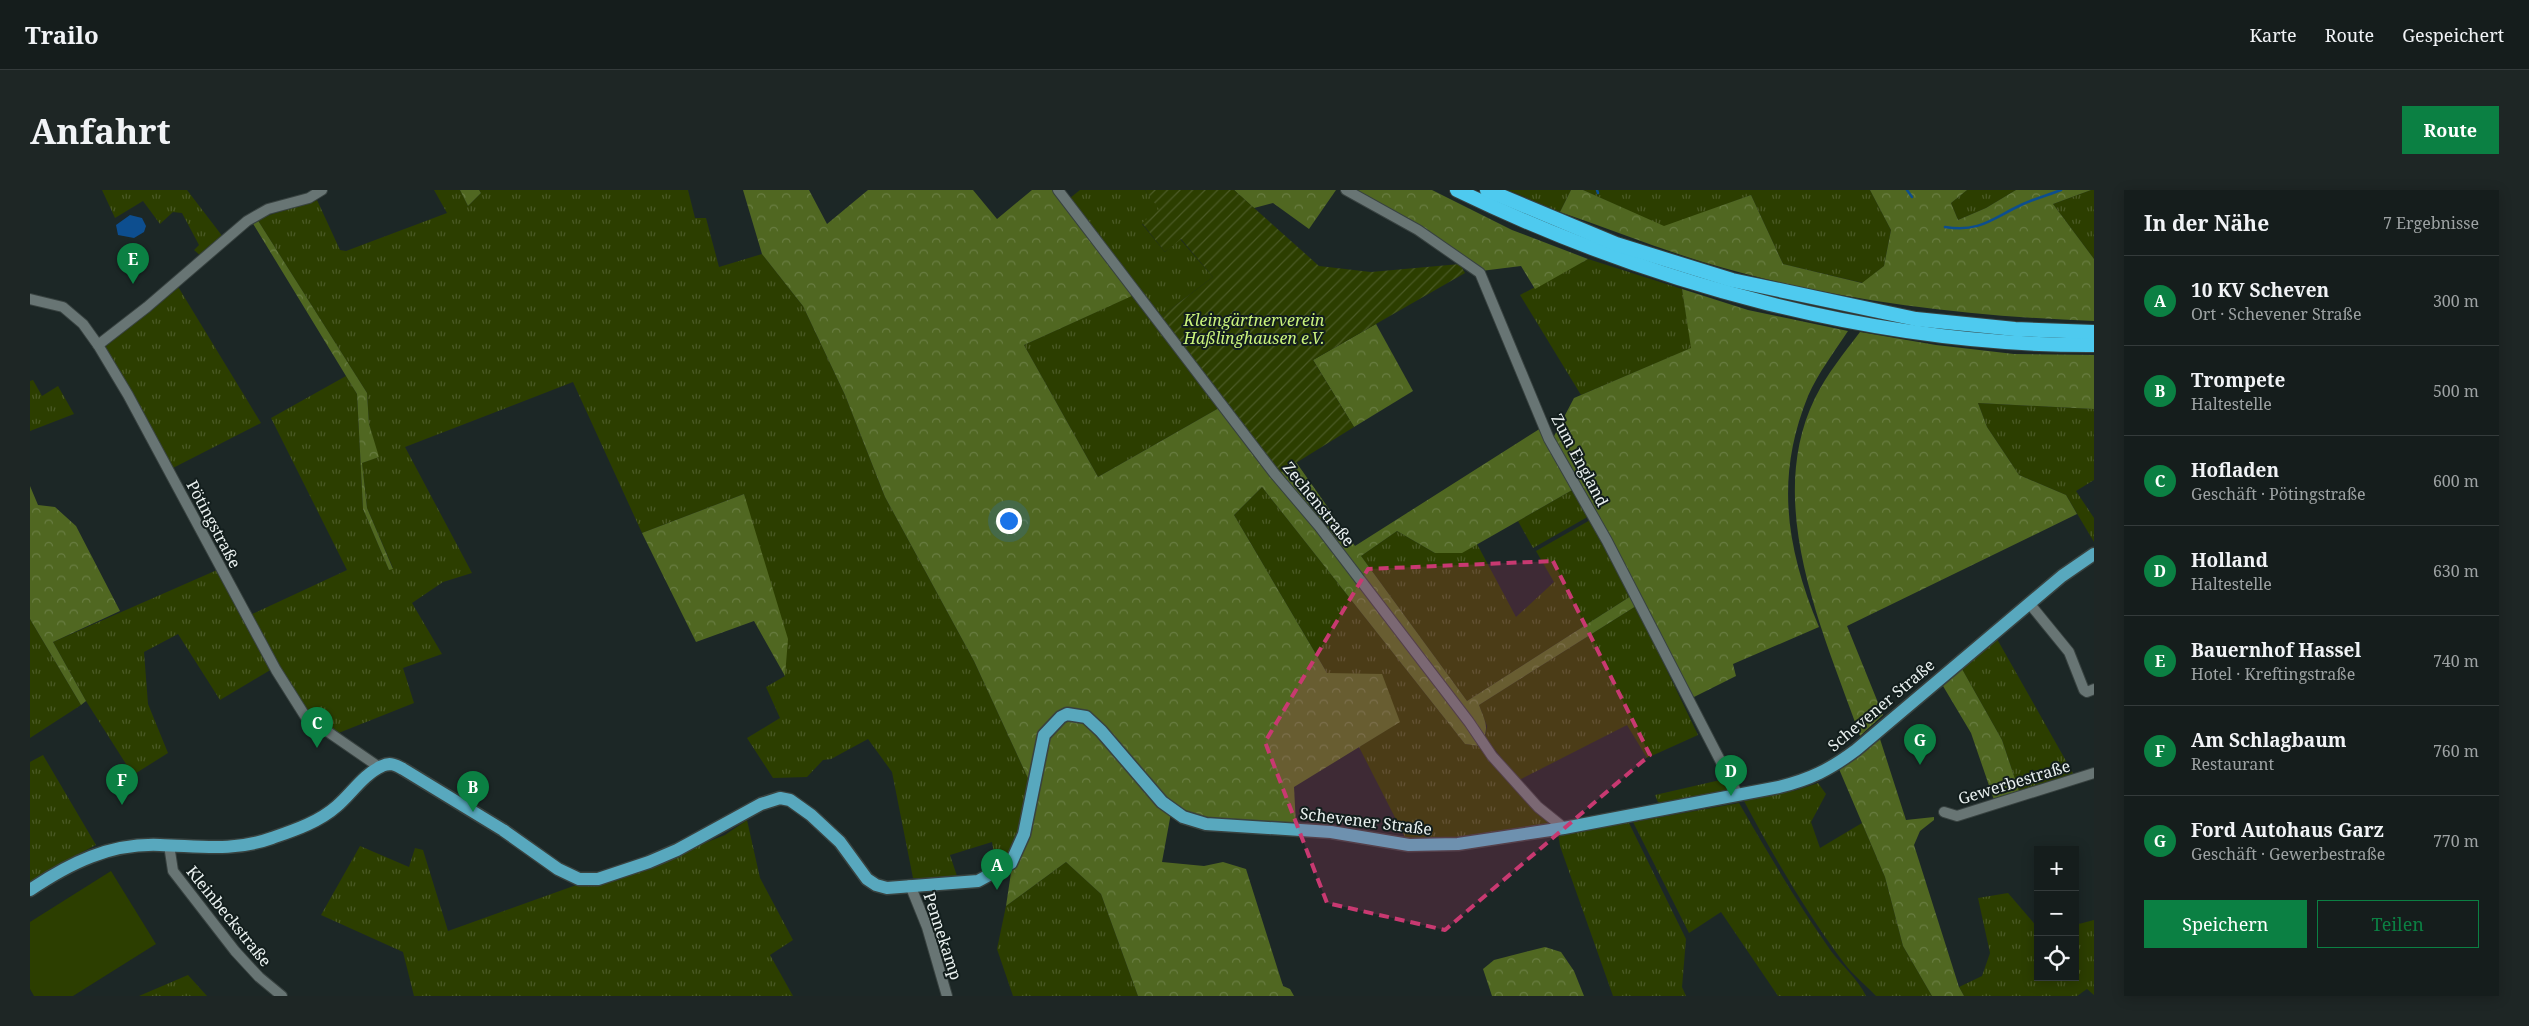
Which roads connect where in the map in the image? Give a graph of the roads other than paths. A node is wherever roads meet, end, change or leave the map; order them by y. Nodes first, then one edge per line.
1 (322, 190) edge
2 (1058, 190) edge
3 (1346, 190) edge
4 (1457, 190) edge
5 (1486, 190) edge
6 (31, 296) edge
7 (2094, 332) edge
8 (98, 345) junction
9 (2094, 345) edge
10 (2094, 554) edge
11 (2029, 603) junction
12 (2094, 689) edge
13 (379, 767) junction
14 (2094, 773) edge
15 (1738, 795) junction
16 (1944, 812) dead end
17 (1564, 828) junction
18 (169, 846) junction
19 (910, 885) junction
20 (30, 890) edge
21 (282, 996) edge
22 (947, 996) edge

1 - 8 street
2 - 17 street, Zechenstraße
3 - 15 street, Zum England
4 - 9 highway
5 - 7 highway
6 - 8 street, Pötingstraße
8 - 13 street, Pötingstraße
10 - 11 main road, Schevener Straße
11 - 12 street
11 - 15 main road, Schevener Straße
13 - 18 main road
13 - 19 main road, Schevener Straße
14 - 16 street, Gewerbestraße
15 - 17 main road, Schevener Straße
17 - 19 main road, Schevener Straße
18 - 20 main road
18 - 21 street, Kleinbeckstraße
19 - 22 street, Pennekamp

